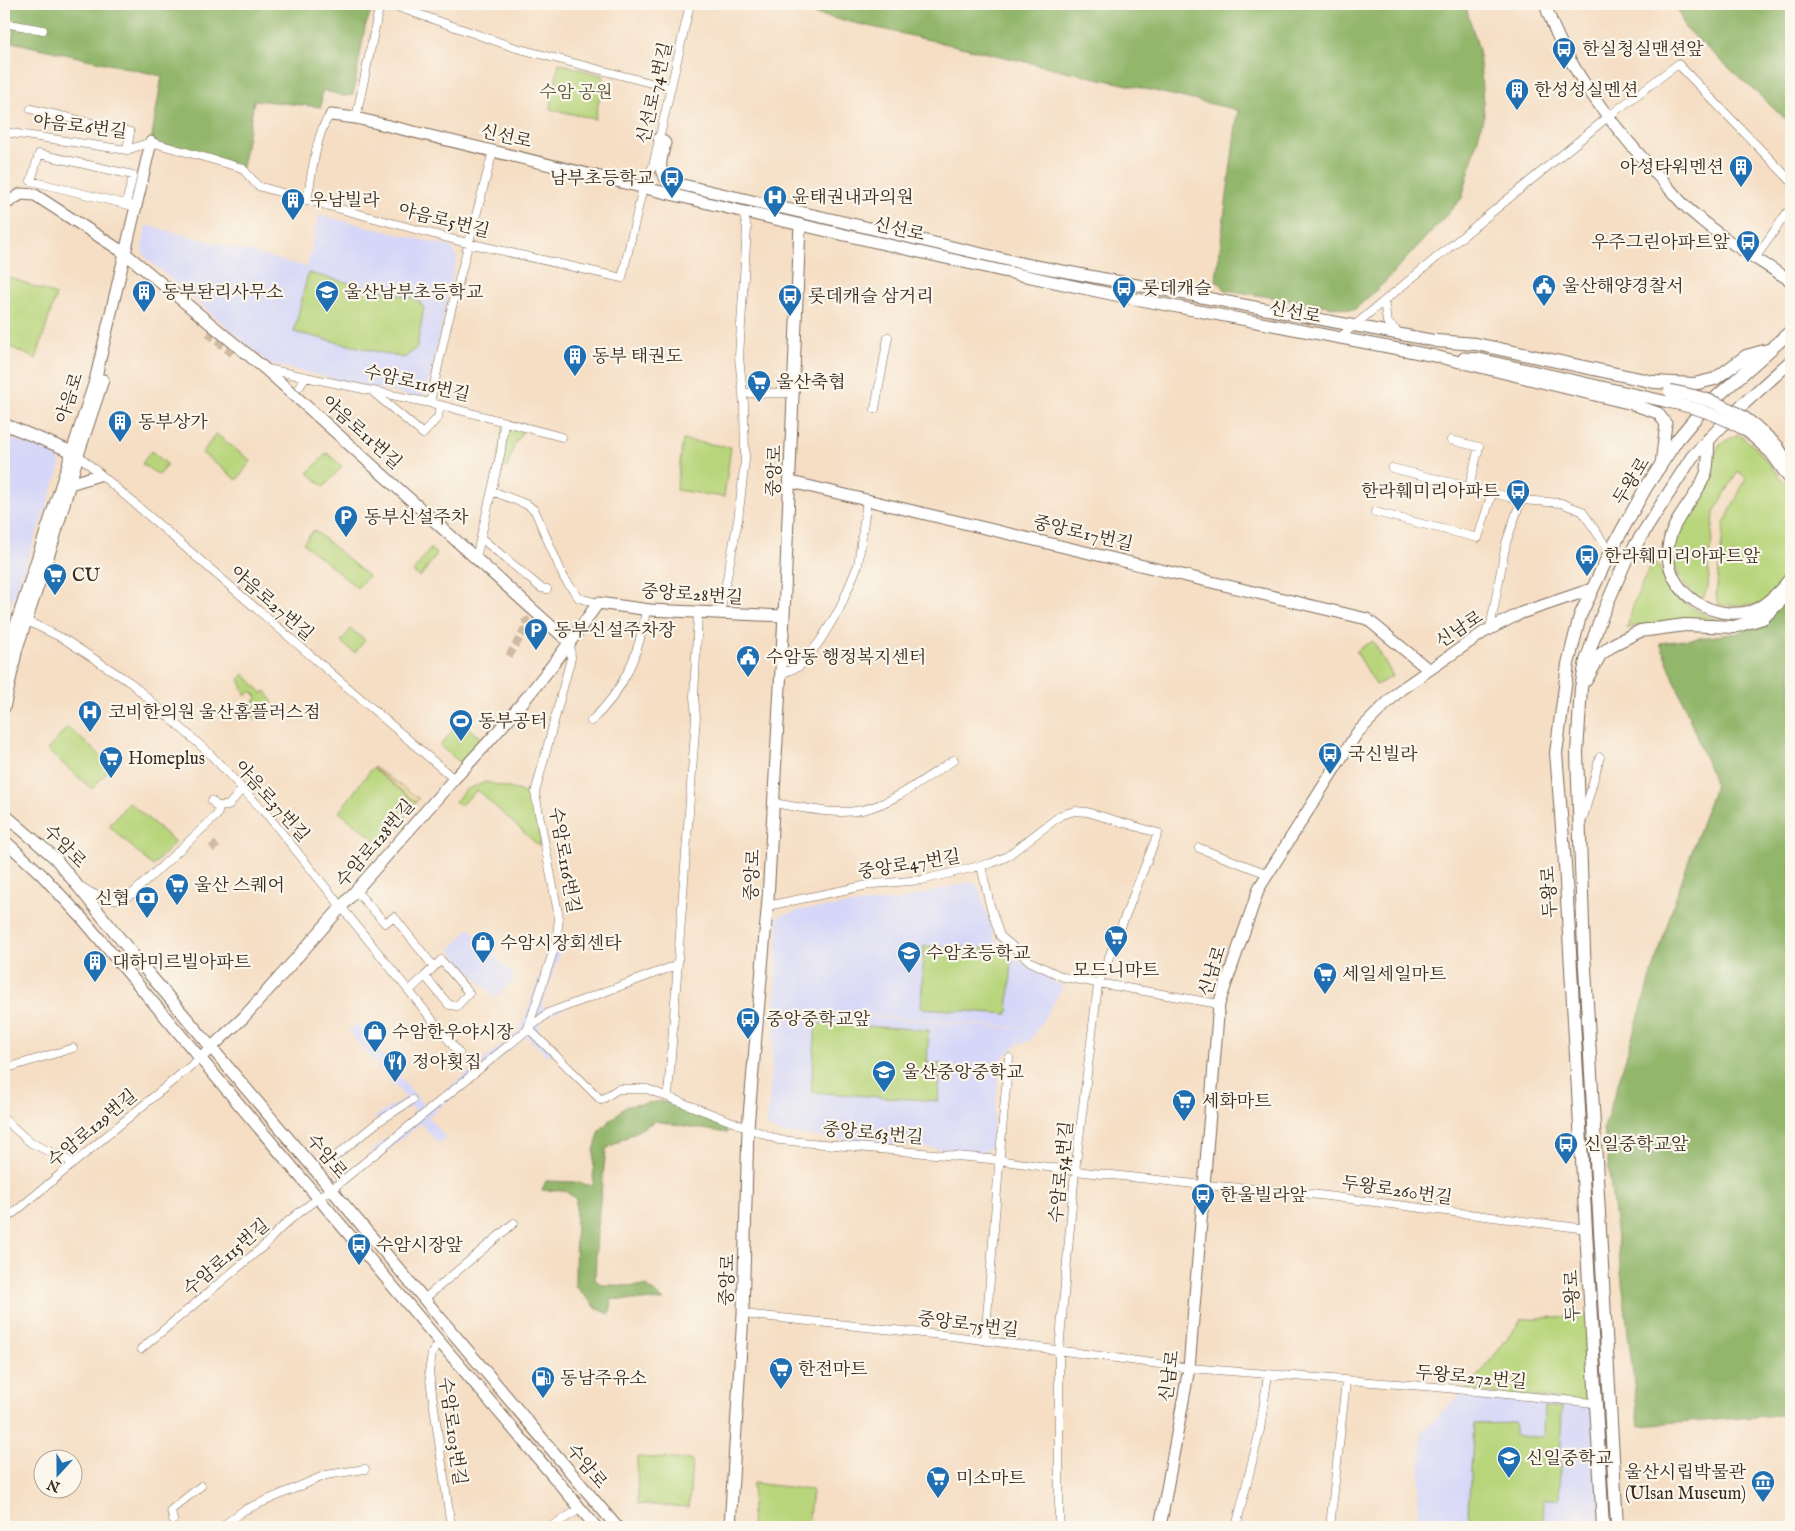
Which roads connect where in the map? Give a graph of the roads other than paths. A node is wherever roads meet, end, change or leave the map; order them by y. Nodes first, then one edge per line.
1 (380, 4) edge
2 (389, 4) edge
3 (690, 4) edge
4 (1545, 4) edge
5 (4, 23) edge
6 (43, 30) dead end
7 (670, 88) junction
8 (31, 109) dead end
9 (331, 115) joint
10 (1609, 116) junction
11 (356, 118) junction
12 (4, 132) edge
13 (659, 138) junction
14 (151, 142) junction
15 (127, 150) junction
16 (494, 151) junction
17 (1791, 181) edge
18 (674, 183) junction
19 (643, 187) junction
20 (307, 200) junction
21 (4, 205) edge
22 (131, 205) junction
23 (1791, 208) edge
24 (743, 212) junction
25 (800, 225) junction
26 (470, 243) junction
27 (129, 257) junction
28 (1756, 257) junction
29 (1791, 281) edge
30 (1384, 301) junction
31 (1354, 326) junction
32 (1791, 331) edge
33 (1402, 335) junction
34 (888, 337) dead end
35 (1339, 338) junction
36 (1436, 341) junction
37 (1771, 350) junction
38 (1435, 356) junction
39 (1791, 361) edge
40 (264, 368) junction
41 (306, 377) junction
42 (300, 386) dead end
43 (372, 391) junction
44 (743, 393) junction
45 (794, 393) junction
46 (393, 395) junction
47 (1669, 397) junction
48 (386, 403) junction
49 (430, 403) junction
50 (440, 405) junction
51 (875, 409) dead end
52 (504, 422) junction
53 (4, 424) edge
54 (1751, 429) junction
55 (562, 437) dead end
56 (1709, 438) junction
57 (1451, 440) dead end
58 (74, 453) junction
59 (1392, 468) dead end
60 (1660, 468) junction
61 (1791, 469) edge
62 (100, 475) junction
63 (1791, 481) edge
64 (791, 482) junction
65 (70, 484) junction
66 (1469, 487) junction
67 (492, 491) junction
68 (1492, 493) junction
69 (867, 500) junction
70 (1522, 500) junction
71 (1375, 512) dead end
72 (481, 538) junction
73 (1610, 552) junction
74 (476, 558) junction
75 (1791, 577) edge
76 (547, 589) dead end
77 (1592, 589) junction
78 (1791, 591) edge
79 (598, 603) junction
80 (646, 610) junction
81 (698, 612) junction
82 (720, 614) junction
83 (784, 616) junction
84 (22, 619) junction
85 (1490, 629) junction
86 (570, 643) junction
87 (4, 661) edge
88 (1429, 670) junction
89 (781, 674) junction
90 (1581, 688) junction
91 (4, 708) edge
92 (591, 721) dead end
93 (1600, 757) dead end
94 (954, 760) dead end
95 (454, 779) junction
96 (242, 789) junction
97 (773, 803) junction
98 (4, 814) edge
99 (1579, 832) junction
100 (1158, 833) joint
101 (4, 840) edge
102 (1199, 848) dead end
103 (981, 866) junction
104 (1268, 874) junction
105 (70, 876) junction
106 (356, 892) junction
107 (343, 906) junction
108 (768, 906) junction
109 (677, 965) junction
110 (434, 967) junction
111 (425, 976) junction
112 (1098, 985) junction
113 (410, 990) junction
114 (1219, 1004) junction
115 (528, 1028) junction
116 (73, 1048) dead end
117 (212, 1048) junction
118 (459, 1053) dead end
119 (1009, 1058) dead end
120 (199, 1059) junction
121 (4, 1069) edge
122 (668, 1096) junction
123 (412, 1100) dead end
124 (4, 1119) edge
125 (748, 1127) junction
126 (998, 1161) junction
127 (74, 1163) junction
128 (1075, 1172) junction
129 (1204, 1185) junction
130 (337, 1186) junction
131 (318, 1198) junction
132 (4, 1219) edge
133 (514, 1223) dead end
134 (1587, 1229) junction
135 (424, 1299) junction
136 (743, 1314) junction
137 (985, 1341) junction
138 (440, 1342) junction
139 (140, 1349) dead end
140 (1059, 1351) junction
141 (1189, 1368) junction
142 (1268, 1374) junction
143 (1346, 1381) junction
144 (1594, 1403) junction
145 (365, 1469) dead end
146 (201, 1486) dead end
147 (580, 1509) junction
148 (172, 1520) dead end
149 (224, 1525) dead end
150 (451, 1527) edge
151 (550, 1527) edge
152 (596, 1527) edge
153 (617, 1527) edge
154 (730, 1527) edge
155 (1059, 1527) edge
156 (1160, 1527) edge
157 (1236, 1527) edge
158 (1330, 1527) edge
159 (1603, 1527) edge
160 (1617, 1527) edge

1 - 11 street
2 - 7 street
3 - 7 street, 신선로74번길
4 - 10 street
5 - 6 street
7 - 13 street, 신선로74번길
8 - 15 street
9 - 11 street, 신선로
9 - 20 street
10 - 17 street
10 - 28 street
10 - 30 street
11 - 16 street, 신선로
12 - 15 street, 야음로6번길
13 - 18 street
13 - 19 street, 신선로74번길
14 - 15 street, 야음로6번길
14 - 20 street, 야음로5번길
14 - 22 street, 야음로
16 - 19 street, 신선로
16 - 26 street
18 - 19 street
18 - 31 street, 신선로
19 - 24 street, 신선로
19 - 26 street, 야음로5번길
20 - 26 street, 야음로5번길
21 - 27 street, 야음로11번길
22 - 22 street
22 - 27 street, 야음로
23 - 28 street
24 - 25 street, 신선로
24 - 44 street
25 - 35 street, 신선로
25 - 45 street, 중앙로
26 - 49 street
27 - 40 street, 야음로11번길
27 - 58 street, 야음로
27 - 58 street, 야음로
28 - 29 street
30 - 31 street
30 - 33 street
31 - 33 street, 신선로
31 - 35 street
32 - 37 main road, 두왕로
33 - 36 street, 신선로
34 - 51 street
35 - 38 street, 신선로
36 - 37 main road
36 - 47 main road
37 - 60 main road, 두왕로
38 - 47 street
38 - 60 street
39 - 56 main road
40 - 41 street, 수암로116번길
40 - 74 street, 야음로11번길
41 - 42 street
41 - 43 street, 수암로116번길
43 - 46 street, 수암로116번길
43 - 48 street
44 - 45 street
44 - 82 street
45 - 64 street, 중앙로
46 - 48 street
46 - 49 street, 수암로116번길
47 - 54 main road, bridge
48 - 50 street
49 - 50 street, 수암로116번길
50 - 52 street, 수암로116번길
52 - 55 street, 수암로116번길
52 - 67 street
53 - 58 street
54 - 61 main road
54 - 63 street
56 - 75 street
56 - 90 main road
57 - 66 street
58 - 62 street, 야음로27번길
58 - 65 street, 야음로
58 - 84 street, 야음로
59 - 66 street
60 - 73 main road, 두왕로
62 - 65 street
62 - 95 street, 야음로27번길
64 - 69 street, 중앙로17번길
64 - 83 street, 중앙로
65 - 84 street, 야음로
66 - 68 street
67 - 72 street
67 - 79 street
68 - 70 street
68 - 71 street
69 - 88 street, 중앙로17번길
69 - 89 street
70 - 73 street
70 - 85 street
72 - 74 street
72 - 76 street
73 - 77 main road, 두왕로
74 - 86 street, 야음로11번길
77 - 85 street, 신남로
77 - 134 main road, 두왕로
78 - 90 main road
79 - 80 street, 중앙로28번길
79 - 86 street
80 - 81 street, 중앙로28번길
80 - 92 street
81 - 82 street, 중앙로28번길
81 - 109 street
82 - 83 street, 중앙로28번길
83 - 89 street, 중앙로
84 - 87 street, 야음로
84 - 91 street, 야음로
84 - 96 street, 야음로37번길
85 - 88 street, 신남로
86 - 95 street, 수암로128번길
86 - 115 street, 수암로116번길
88 - 104 street, 신남로
89 - 97 street, 중앙로
90 - 99 main road
93 - 99 street
94 - 97 street
95 - 106 street, 수암로128번길
96 - 105 street
96 - 107 street, 야음로37번길
97 - 108 street, 중앙로
98 - 105 street, 수암로
99 - 160 main road
100 - 103 street, 중앙로47번길
100 - 112 street, 수암로54번길
101 - 120 street, 수암로
102 - 104 street
103 - 108 street, 중앙로47번길
103 - 112 street
104 - 114 street, 신남로
105 - 117 street, 수암로
106 - 107 street, 수암로128번길
106 - 110 street
107 - 113 street, 야음로37번길
107 - 117 street, 수암로128번길
108 - 125 street, 중앙로
109 - 115 street
109 - 122 street
110 - 111 street
110 - 111 street
111 - 113 street
112 - 114 street
112 - 128 street, 수암로54번길
113 - 118 street, 야음로37번길
114 - 129 street, 신남로
115 - 122 street, 중앙로63번길
115 - 130 street
116 - 121 street
117 - 120 street, 수암로128번길
117 - 130 street, 수암로
119 - 126 street
120 - 127 street, 수암로129번길
120 - 131 street, 수암로
122 - 125 street, 중앙로63번길
123 - 130 street
124 - 127 street
125 - 126 street, 중앙로63번길
125 - 136 street, 중앙로
126 - 128 street, 중앙로63번길
126 - 137 street
127 - 132 street, 수암로129번길
128 - 129 street, 중앙로63번길
128 - 140 street, 수암로54번길
129 - 134 street, 두왕로260번길
129 - 141 street, 신남로
130 - 131 street, 수암로115번길
130 - 135 street, 수암로
131 - 138 street, 수암로
131 - 139 street, 수암로115번길
133 - 135 street
134 - 144 main road, 두왕로
135 - 153 street, 수암로
136 - 137 street, 중앙로75번길
136 - 154 street, 중앙로
137 - 140 street, 중앙로75번길
138 - 147 street, 수암로
138 - 150 street, 수암로103번길
140 - 141 street, 중앙로75번길
140 - 155 street, 수암로54번길
141 - 142 street, 두왕로272번길
141 - 156 street, 신남로
142 - 143 street, 두왕로272번길
142 - 157 street
143 - 144 street, 두왕로272번길
143 - 158 street
144 - 159 main road, 두왕로
145 - 149 street
146 - 148 street
147 - 151 street
147 - 152 street, 수암로

